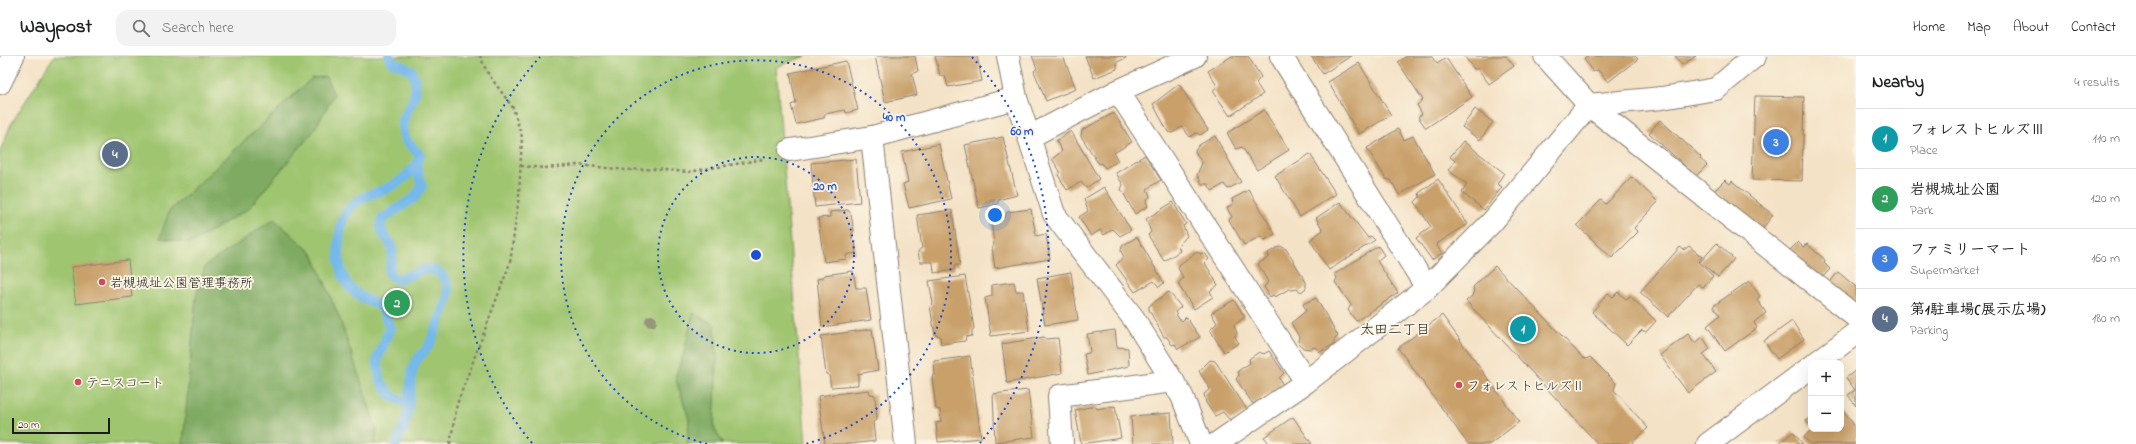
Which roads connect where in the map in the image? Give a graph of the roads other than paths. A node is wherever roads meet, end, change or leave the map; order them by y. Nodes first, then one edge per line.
1 (13, 56) edge
2 (1008, 56) edge
3 (1195, 56) edge
4 (1281, 56) edge
5 (1545, 56) edge
6 (1756, 56) edge
7 (0, 83) edge
8 (1118, 92) junction
9 (1016, 98) junction
10 (1589, 105) junction
11 (872, 137) junction
12 (1029, 137) junction
13 (790, 150) road end
14 (1427, 288) junction
15 (1856, 317) edge
16 (1856, 333) edge
17 (1820, 360) edge
18 (1808, 369) edge
19 (1173, 381) junction
20 (1306, 382) junction
21 (906, 444) edge
22 (1062, 444) edge
23 (1201, 444) edge
24 (1216, 444) edge
25 (1708, 444) edge

1 - 7 street
2 - 9 street
3 - 8 street
4 - 14 street
5 - 10 street
6 - 10 street
8 - 12 street
8 - 20 street
9 - 11 street
9 - 12 street
10 - 14 street
10 - 15 street
11 - 13 street
11 - 21 street
12 - 19 street
14 - 20 street
16 - 17 street
18 - 25 street
19 - 22 street
19 - 23 street
20 - 24 street

